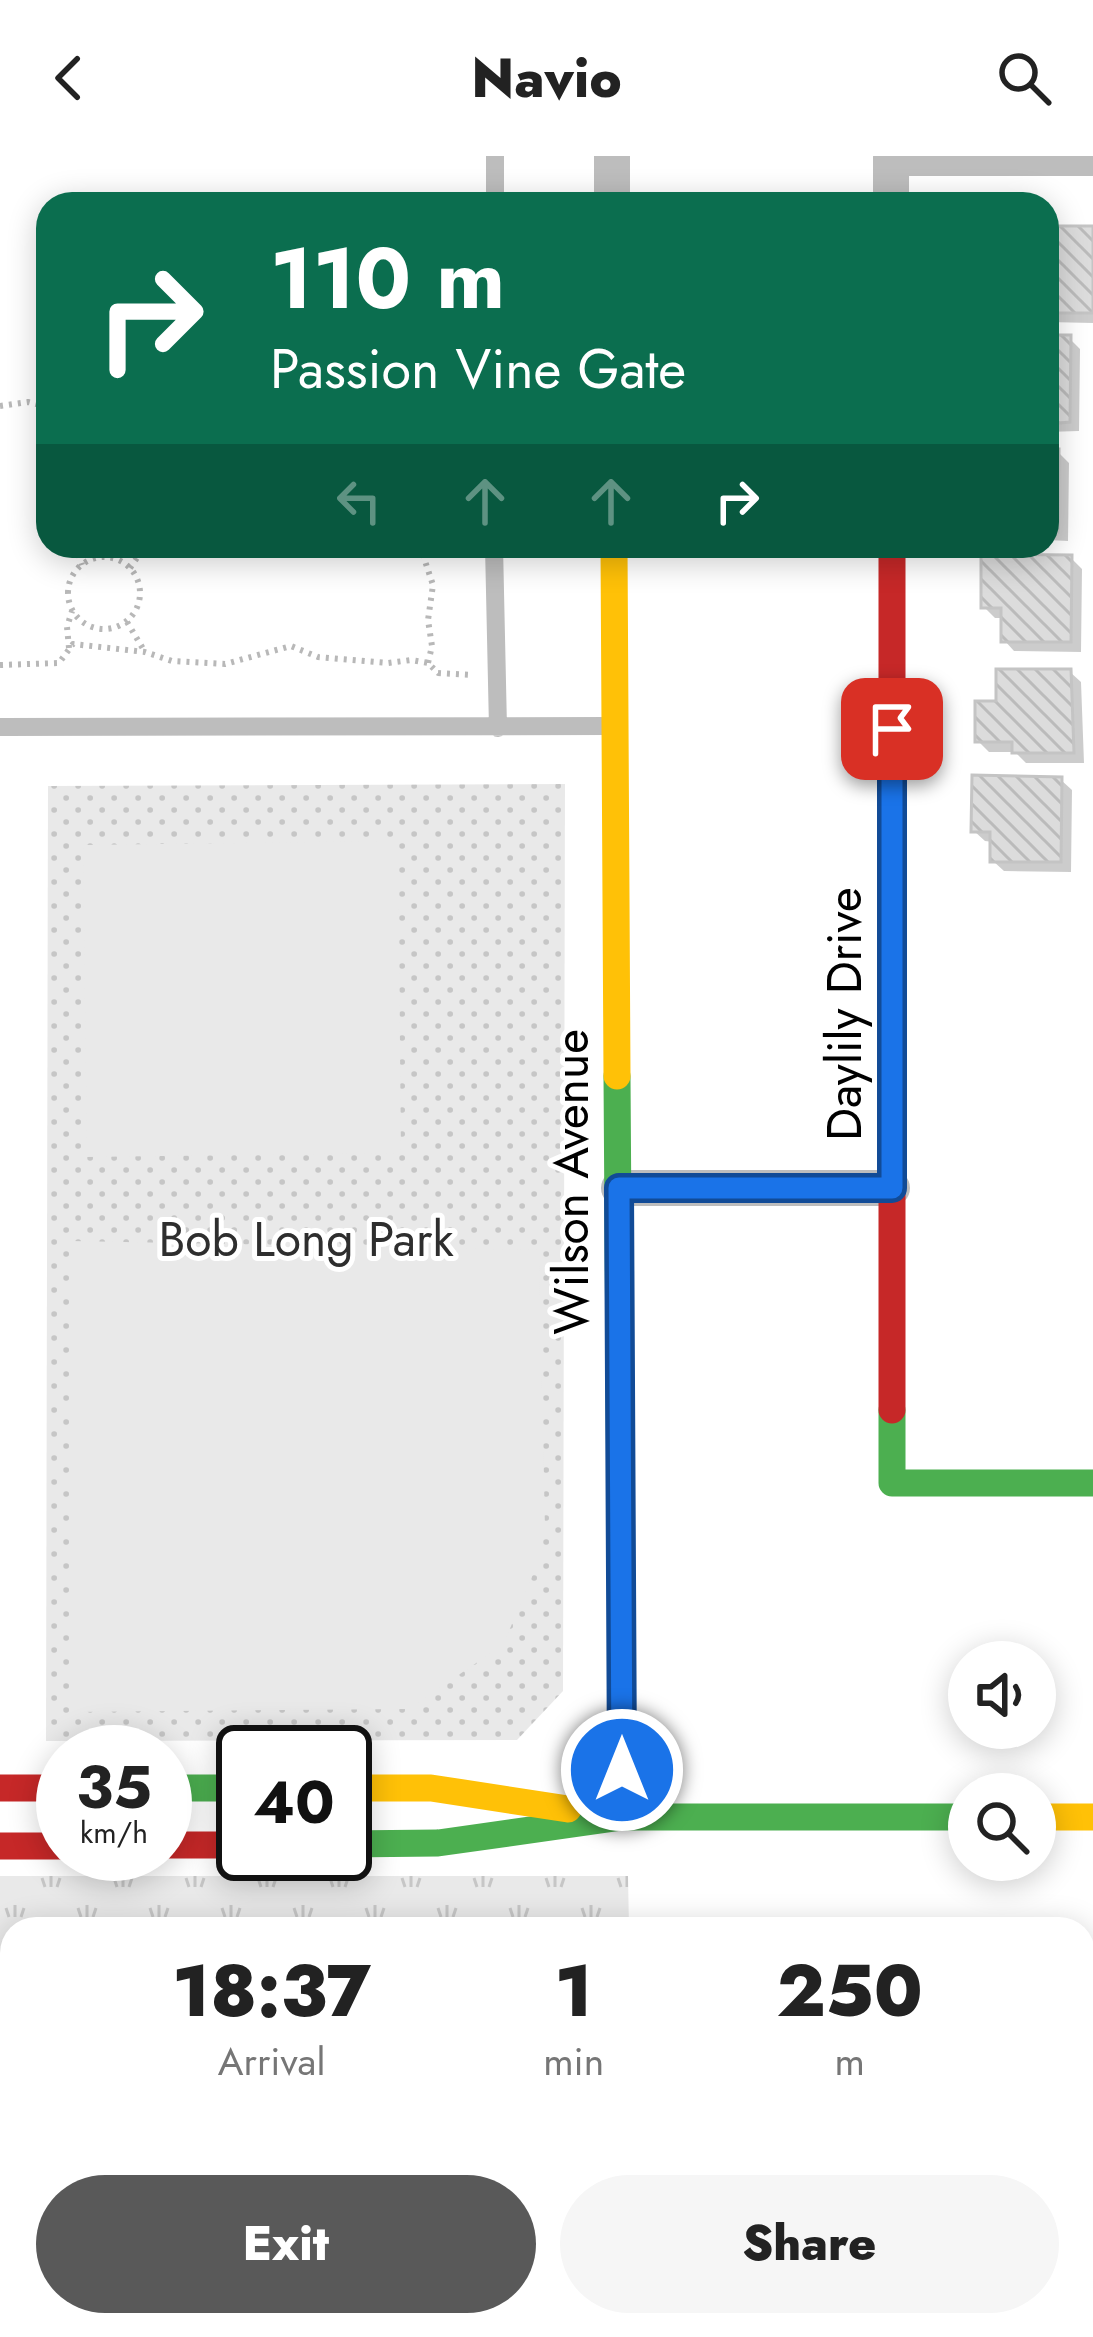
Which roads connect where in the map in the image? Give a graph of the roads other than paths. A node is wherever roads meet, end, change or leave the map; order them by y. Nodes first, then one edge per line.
1 (495, 156) edge
2 (612, 156) edge
3 (1093, 158) edge
4 (495, 192) edge
5 (612, 192) edge
6 (891, 192) edge
7 (494, 558) edge
8 (614, 558) edge
9 (892, 558) edge
10 (616, 725) junction
11 (0, 727) edge
12 (498, 728) junction
13 (619, 1188) junction
14 (892, 1188) junction
15 (1093, 1483) edge
16 (0, 1788) edge
17 (36, 1788) edge
18 (372, 1788) edge
19 (622, 1817) junction
20 (948, 1817) edge
21 (1056, 1817) edge
22 (1093, 1817) edge
23 (372, 1844) edge
24 (0, 1846) edge
25 (36, 1846) edge

1 - 4 lane
2 - 5 street
3 - 6 street
7 - 12 lane
8 - 10 street, Wilson Avenue
9 - 14 street, Daylily Drive
10 - 12 lane
10 - 13 street, Wilson Avenue
11 - 12 lane
13 - 14 street
13 - 19 street, Wilson Avenue
14 - 15 street, Daylily Drive
16 - 17 street
18 - 19 street
19 - 20 street
19 - 23 street
21 - 22 street
24 - 25 street

